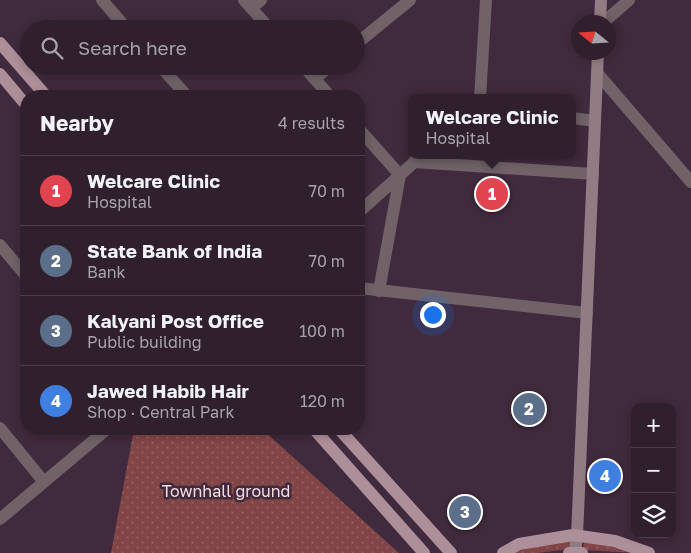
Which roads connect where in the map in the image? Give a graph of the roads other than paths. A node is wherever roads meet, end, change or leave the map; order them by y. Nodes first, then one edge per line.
1 (102, 0) edge
2 (410, 0) edge
3 (486, 0) edge
4 (601, 0) edge
5 (629, 0) edge
6 (252, 3) edge
7 (600, 15) edge
8 (612, 15) edge
9 (119, 20) edge
10 (264, 20) edge
11 (365, 37) edge
12 (0, 43) edge
13 (598, 60) edge
14 (20, 66) edge
15 (0, 74) edge
16 (598, 74) junction
17 (28, 75) edge
18 (168, 75) edge
19 (311, 75) edge
20 (319, 75) edge
21 (314, 79) junction
22 (41, 90) edge
23 (182, 90) edge
24 (324, 90) edge
25 (480, 94) edge
26 (20, 98) edge
27 (576, 118) edge
28 (596, 121) junction
29 (365, 136) edge
30 (418, 159) edge
31 (593, 174) junction
32 (400, 175) junction
33 (691, 182) edge
34 (365, 207) edge
35 (0, 245) edge
36 (20, 269) edge
37 (365, 289) edge
38 (379, 291) junction
39 (587, 314) junction
40 (0, 428) edge
41 (100, 435) edge
42 (319, 435) edge
43 (343, 435) edge
44 (44, 482) junction
45 (0, 519) edge
46 (577, 536) junction
47 (424, 553) edge
48 (451, 553) edge
49 (503, 553) edge
50 (575, 553) edge
51 (649, 553) edge

1 - 9 street
2 - 11 street
3 - 25 street
4 - 7 street
5 - 8 street
6 - 10 street
12 - 14 main road
13 - 16 street
15 - 26 main road
16 - 28 street
16 - 33 street
17 - 22 main road
18 - 23 street
19 - 21 street
20 - 21 street
21 - 24 street
27 - 28 street
28 - 31 street
29 - 32 street
30 - 31 street
30 - 32 street
31 - 39 street
32 - 34 street
32 - 38 street
35 - 36 street
37 - 38 street
38 - 39 street
39 - 46 street
40 - 44 street
41 - 44 street
42 - 47 main road
43 - 48 main road
44 - 45 street
46 - 49 main road
46 - 50 street
46 - 51 main road

